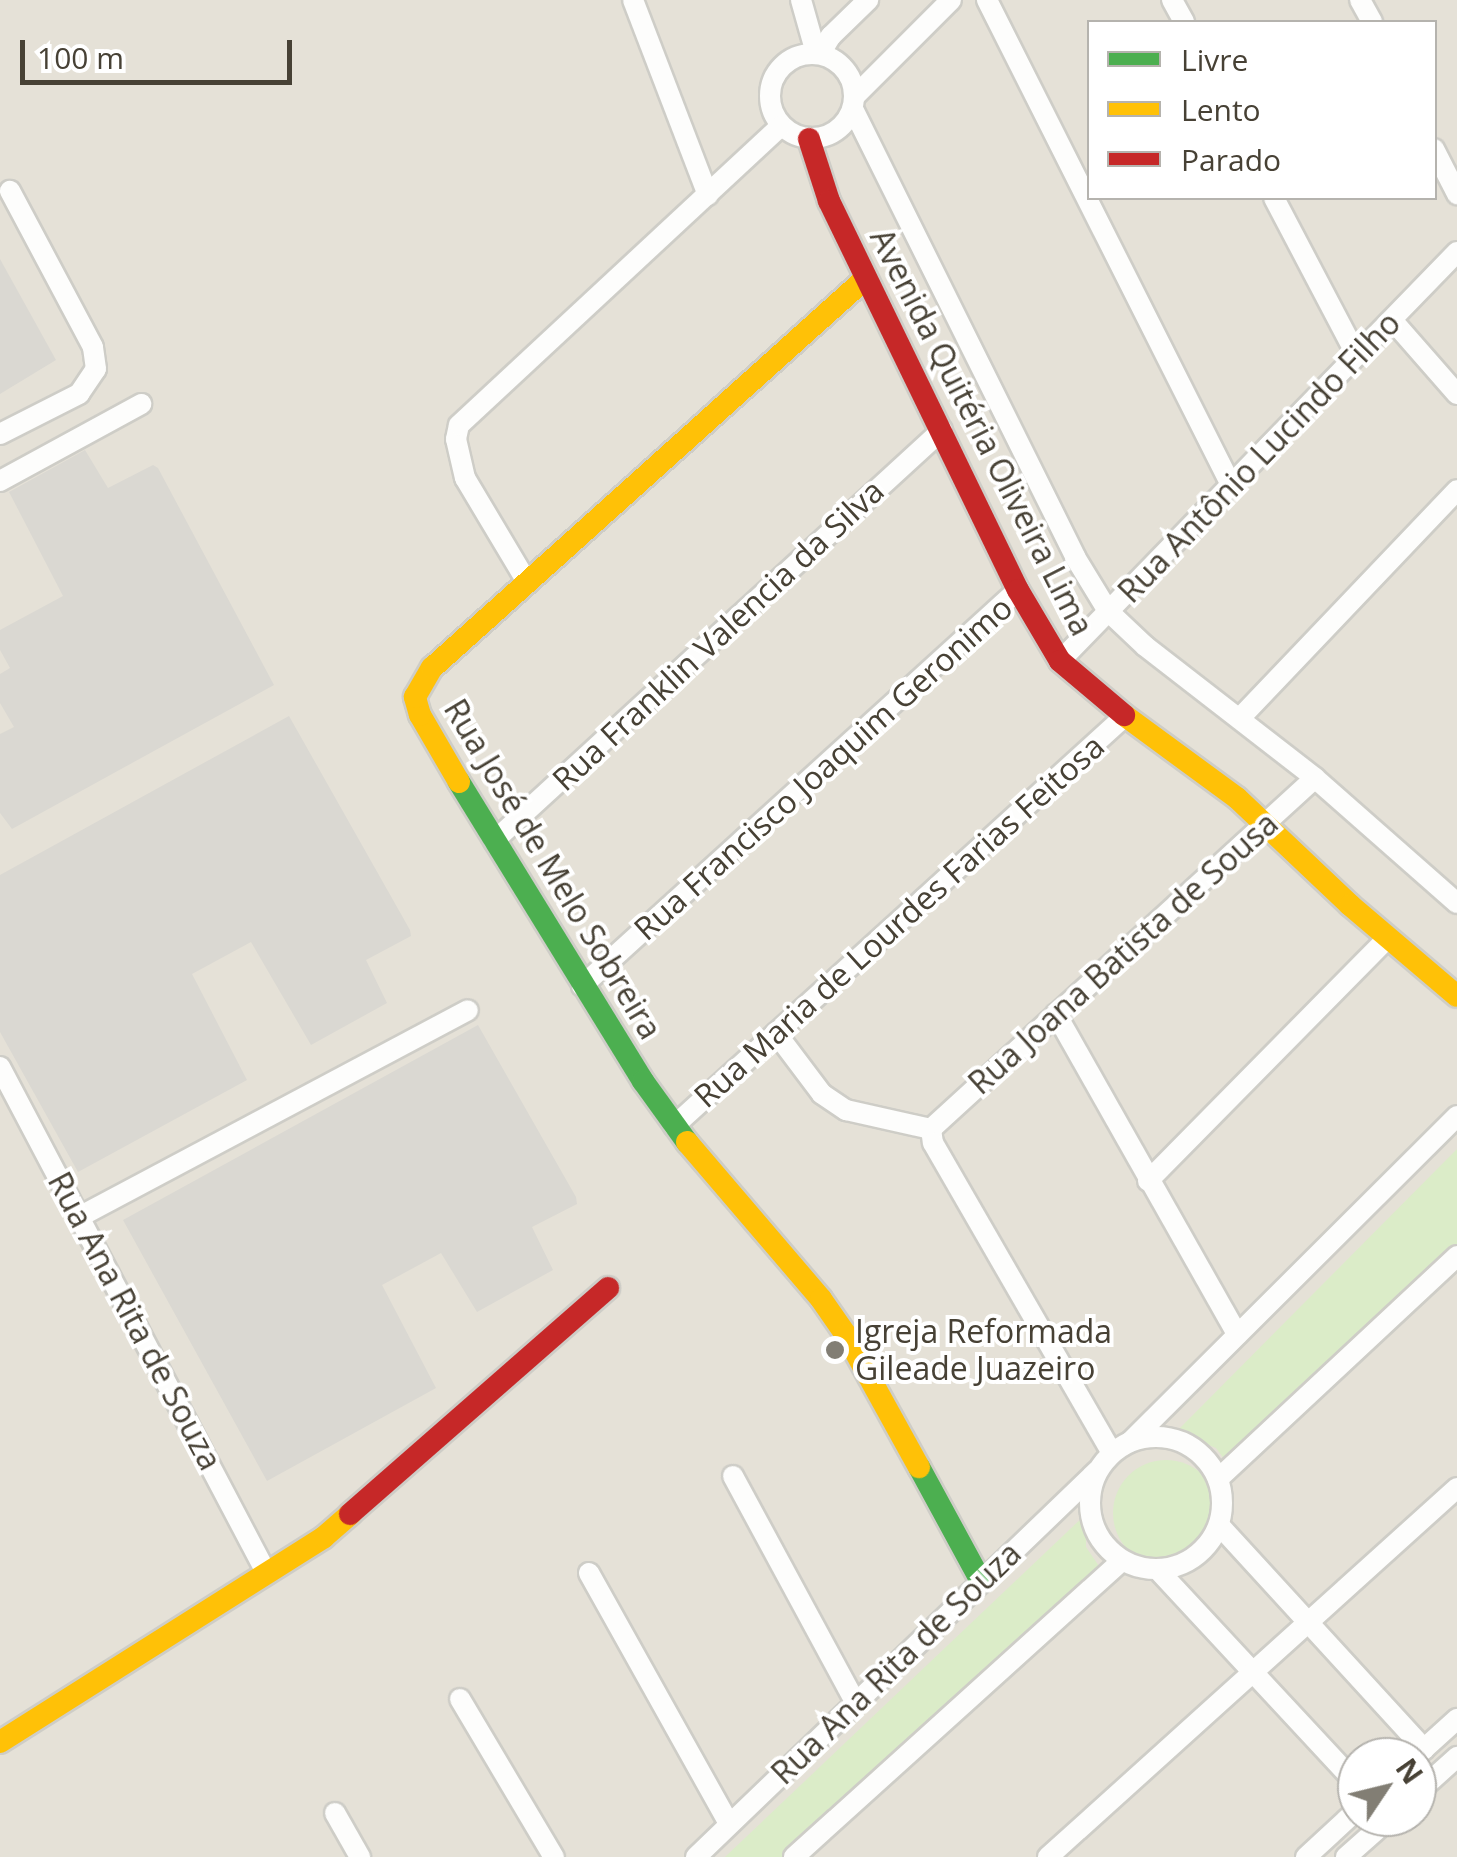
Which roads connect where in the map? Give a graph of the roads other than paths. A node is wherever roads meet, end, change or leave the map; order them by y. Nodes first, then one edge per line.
1 (633, 0) edge
2 (801, 0) edge
3 (868, 0) edge
4 (950, 0) edge
5 (987, 0) edge
6 (818, 54) junction
7 (854, 103) junction
8 (781, 126) junction
9 (809, 139) junction
10 (1437, 155) edge
11 (10, 190) dead end
12 (1457, 194) edge
13 (708, 195) junction
14 (1087, 198) edge
15 (1088, 200) edge
16 (1275, 200) edge
17 (1457, 252) edge
18 (866, 278) junction
19 (1393, 321) junction
20 (1356, 356) junction
21 (1457, 394) edge
22 (142, 404) dead end
23 (942, 430) junction
24 (0, 434) edge
25 (0, 481) edge
26 (1232, 485) junction
27 (1457, 490) edge
28 (528, 582) junction
29 (1018, 590) junction
30 (1108, 610) junction
31 (1060, 661) junction
32 (1125, 716) junction
33 (1240, 717) junction
34 (1315, 778) junction
35 (1266, 823) junction
36 (494, 841) junction
37 (1457, 903) edge
38 (1387, 938) junction
39 (582, 986) junction
40 (1457, 996) edge
41 (468, 1010) dead end
42 (1056, 1014) junction
43 (776, 1033) junction
44 (0, 1068) edge
45 (1457, 1116) edge
46 (674, 1126) junction
47 (932, 1129) junction
48 (1148, 1181) junction
49 (80, 1216) junction
50 (1457, 1256) edge
51 (608, 1288) dead end
52 (1237, 1334) junction
53 (1121, 1447) junction
54 (1097, 1471) junction
55 (733, 1476) dead end
56 (1218, 1480) junction
57 (1457, 1488) edge
58 (1219, 1526) junction
59 (1122, 1560) junction
60 (1158, 1570) junction
61 (590, 1573) dead end
62 (268, 1574) junction
63 (981, 1580) junction
64 (1309, 1624) junction
65 (1255, 1672) junction
66 (460, 1699) dead end
67 (855, 1702) junction
68 (1457, 1719) edge
69 (1406, 1737) edge
70 (1437, 1737) edge
71 (0, 1742) edge
72 (1457, 1757) edge
73 (1337, 1762) edge
74 (1437, 1775) edge
75 (335, 1813) dead end
76 (729, 1824) junction
77 (1337, 1828) edge
78 (1368, 1837) edge
79 (360, 1857) edge
80 (554, 1857) edge
81 (696, 1857) edge
82 (794, 1857) edge
83 (1048, 1857) edge
84 (1306, 1857) edge
85 (1346, 1857) edge

1 - 13 street
2 - 6 street
3 - 6 street
4 - 7 street
5 - 14 street
6 - 7 street
6 - 8 street
7 - 9 street
7 - 30 street, Avenida Quitéria Oliveira Lima
8 - 9 street
8 - 13 street
9 - 18 street, Avenida Quitéria Oliveira Lima
10 - 12 street
11 - 24 street
13 - 28 street
15 - 26 street
16 - 20 street
17 - 19 street, Rua Antônio Lucindo Filho
18 - 23 street, Avenida Quitéria Oliveira Lima
18 - 28 street, Rua José de Melo Sobreira
19 - 20 street, Rua Antônio Lucindo Filho
19 - 21 street
20 - 26 street, Rua Antônio Lucindo Filho
22 - 25 street
23 - 29 street, Avenida Quitéria Oliveira Lima
23 - 36 street, Rua Franklin Valencia da Silva
26 - 30 street, Rua Antônio Lucindo Filho
27 - 33 street
28 - 36 street, Rua José de Melo Sobreira
29 - 31 street, Avenida Quitéria Oliveira Lima
29 - 39 street, Rua Francisco Joaquim Geronimo
30 - 31 street, Rua Antônio Lucindo Filho
30 - 33 street, Avenida Quitéria Oliveira Lima
31 - 32 street, Avenida Quitéria Oliveira Lima
32 - 35 street, Avenida Quitéria Oliveira Lima
32 - 43 street, Rua Maria de Lourdes Farias Feitosa
33 - 34 street, Avenida Quitéria Oliveira Lima
34 - 35 street, Rua Joana Batista de Sousa
34 - 37 street, Avenida Quitéria Oliveira Lima
35 - 38 street, Avenida Quitéria Oliveira Lima
35 - 42 street, Rua Joana Batista de Sousa
36 - 39 street, Rua José de Melo Sobreira
38 - 40 street, Avenida Quitéria Oliveira Lima
38 - 48 street
39 - 46 street, Rua José de Melo Sobreira
41 - 49 street
42 - 47 street, Rua Joana Batista de Sousa
42 - 48 street
43 - 46 street, Rua Maria de Lourdes Farias Feitosa
43 - 47 street
44 - 49 street, Rua Ana Rita de Souza
45 - 52 street
46 - 63 street, Rua José de Melo Sobreira
47 - 53 street
48 - 52 street
49 - 62 street, Rua Ana Rita de Souza
50 - 56 street
51 - 62 street
52 - 53 street
53 - 54 street
53 - 56 street
54 - 59 street
54 - 63 street, Rua Ana Rita de Souza
55 - 67 street
56 - 58 street
57 - 64 street
58 - 60 street
58 - 64 street
59 - 60 street
59 - 82 street
60 - 65 street
61 - 76 street
62 - 71 street
63 - 67 street, Rua Ana Rita de Souza
64 - 65 street
64 - 69 street
65 - 73 street
65 - 83 street
66 - 80 street
67 - 76 street, Rua Ana Rita de Souza
68 - 70 street
72 - 74 street
75 - 79 street
76 - 81 street, Rua Ana Rita de Souza
77 - 84 street
78 - 85 street

